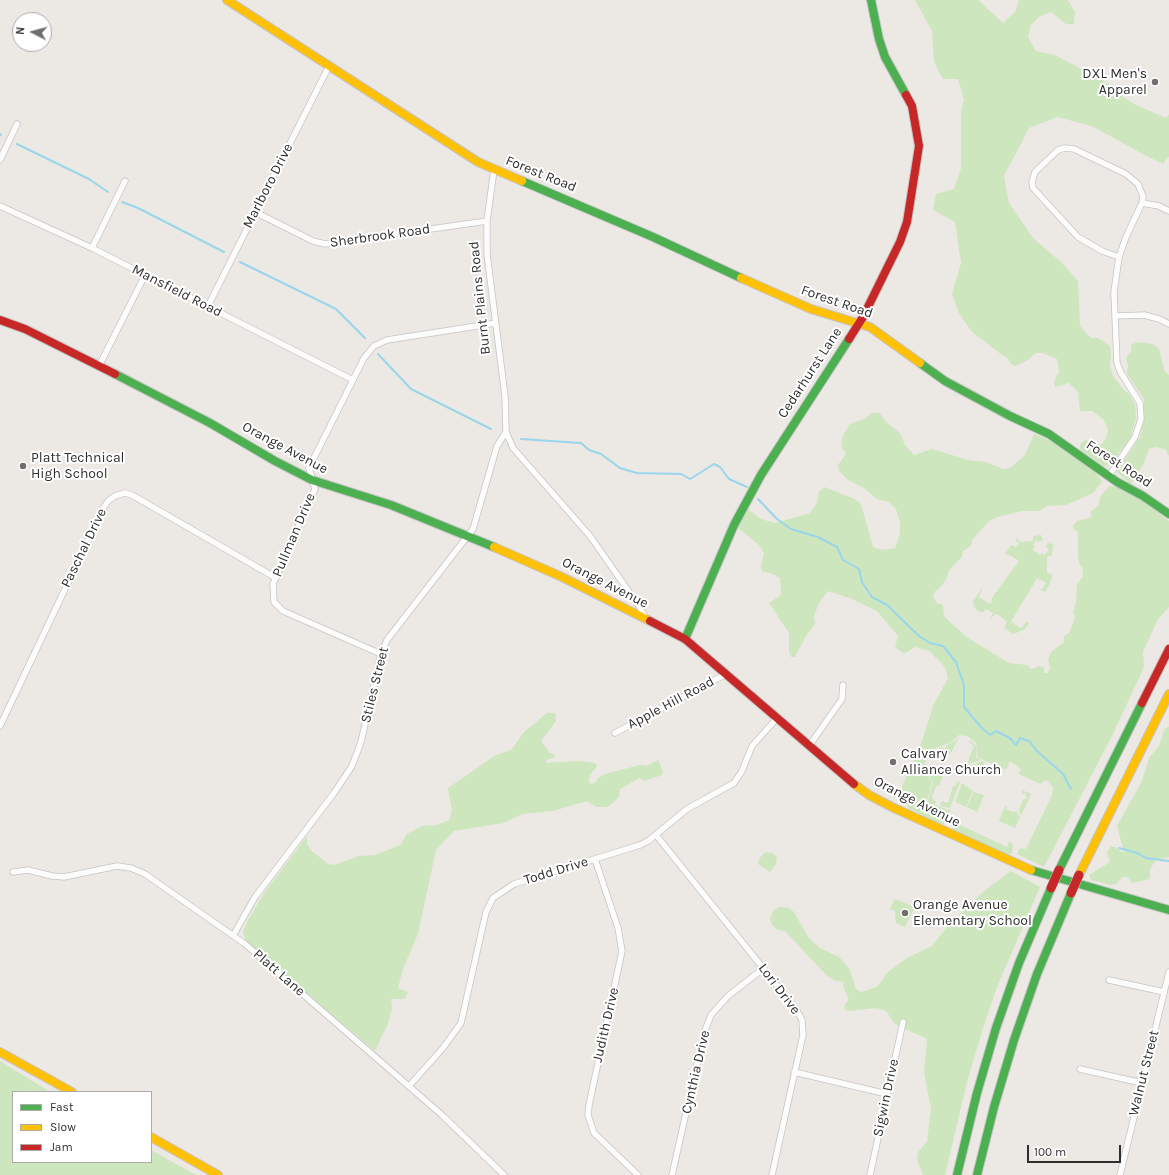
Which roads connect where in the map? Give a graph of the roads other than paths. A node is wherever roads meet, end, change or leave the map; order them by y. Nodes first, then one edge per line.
1 (227, 0) edge
2 (871, 0) edge
3 (329, 66) junction
4 (17, 124) dead end
5 (0, 160) edge
6 (494, 170) junction
7 (125, 182) dead end
8 (1142, 202) junction
9 (0, 206) edge
10 (1169, 211) edge
11 (255, 212) junction
12 (488, 221) junction
13 (92, 248) junction
14 (1119, 257) junction
15 (145, 275) junction
16 (208, 306) junction
17 (1115, 316) junction
18 (0, 320) edge
19 (496, 323) junction
20 (859, 323) junction
21 (1169, 324) edge
22 (99, 366) junction
23 (353, 380) junction
24 (506, 432) junction
25 (1109, 476) junction
26 (312, 480) junction
27 (1169, 514) edge
28 (468, 536) junction
29 (276, 578) junction
30 (647, 620) junction
31 (685, 639) junction
32 (1169, 649) edge
33 (381, 654) junction
34 (726, 674) junction
35 (843, 685) dead end
36 (1169, 694) edge
37 (777, 718) junction
38 (0, 726) edge
39 (615, 733) dead end
40 (809, 746) junction
41 (656, 835) junction
42 (595, 859) junction
43 (13, 872) dead end
44 (1169, 910) edge
45 (234, 934) junction
46 (764, 968) junction
47 (1169, 972) edge
48 (1109, 980) dead end
49 (1164, 992) junction
50 (903, 1022) dead end
51 (0, 1052) edge
52 (1080, 1069) dead end
53 (794, 1072) junction
54 (1142, 1083) junction
55 (409, 1086) junction
56 (70, 1091) edge
57 (887, 1094) junction
58 (152, 1138) edge
59 (218, 1175) edge
60 (504, 1175) edge
61 (638, 1175) edge
62 (672, 1175) edge
63 (772, 1175) edge
64 (870, 1175) edge
65 (957, 1175) edge
66 (977, 1175) edge
67 (1120, 1175) edge

1 - 3 main road
2 - 20 main road, Cedarhurst Lane
3 - 6 main road
3 - 11 street, Marlboro Drive
4 - 5 street
6 - 12 street, Burnt Plains Road
6 - 20 main road, Forest Road
7 - 13 street
8 - 10 street
8 - 14 street
8 - 14 street
9 - 13 street, Mansfield Road
11 - 12 street, Sherbrook Road
11 - 16 street, Marlboro Drive
12 - 19 street, Burnt Plains Road
13 - 15 street, Mansfield Road
14 - 17 street
15 - 16 street, Mansfield Road
15 - 22 street
16 - 23 street, Mansfield Road
17 - 21 street
17 - 25 street
18 - 22 main road, Orange Avenue
19 - 23 street, Pullman Drive
19 - 24 street, Burnt Plains Road
20 - 25 main road, Forest Road
20 - 31 main road, Cedarhurst Lane
22 - 26 main road, Orange Avenue
23 - 26 street, Pullman Drive
24 - 28 street, Stiles Street
24 - 30 street, Burnt Plains Road
25 - 27 main road, Forest Road
26 - 28 main road, Orange Avenue
26 - 29 street, Pullman Drive
28 - 30 main road, Orange Avenue
28 - 33 street, Stiles Street
29 - 33 street, Pullman Drive
29 - 38 street, Paschal Drive
30 - 31 main road, Orange Avenue
31 - 34 main road, Orange Avenue
32 - 65 main road, bridge
33 - 45 street, Stiles Street
34 - 37 main road, Orange Avenue
34 - 39 street, Apple Hill Road
35 - 40 street
36 - 66 main road, bridge
37 - 40 main road, Orange Avenue
37 - 41 street, Todd Drive
40 - 44 main road, Orange Avenue
41 - 42 street, Todd Drive
41 - 46 street, Lori Drive
42 - 55 street, Todd Drive
42 - 61 street, Judith Drive
43 - 45 street, Platt Lane
45 - 55 street, Platt Lane
46 - 53 street, Lori Drive
46 - 62 street, Cynthia Drive
47 - 49 street, Walnut Street
48 - 49 street
49 - 54 street, Walnut Street
50 - 57 street, Sigwin Drive
51 - 56 main road
52 - 54 street
53 - 57 street
53 - 63 street, Lori Drive
54 - 67 street, Walnut Street
55 - 60 street, Platt Lane
57 - 64 street, Sigwin Drive
58 - 59 main road

